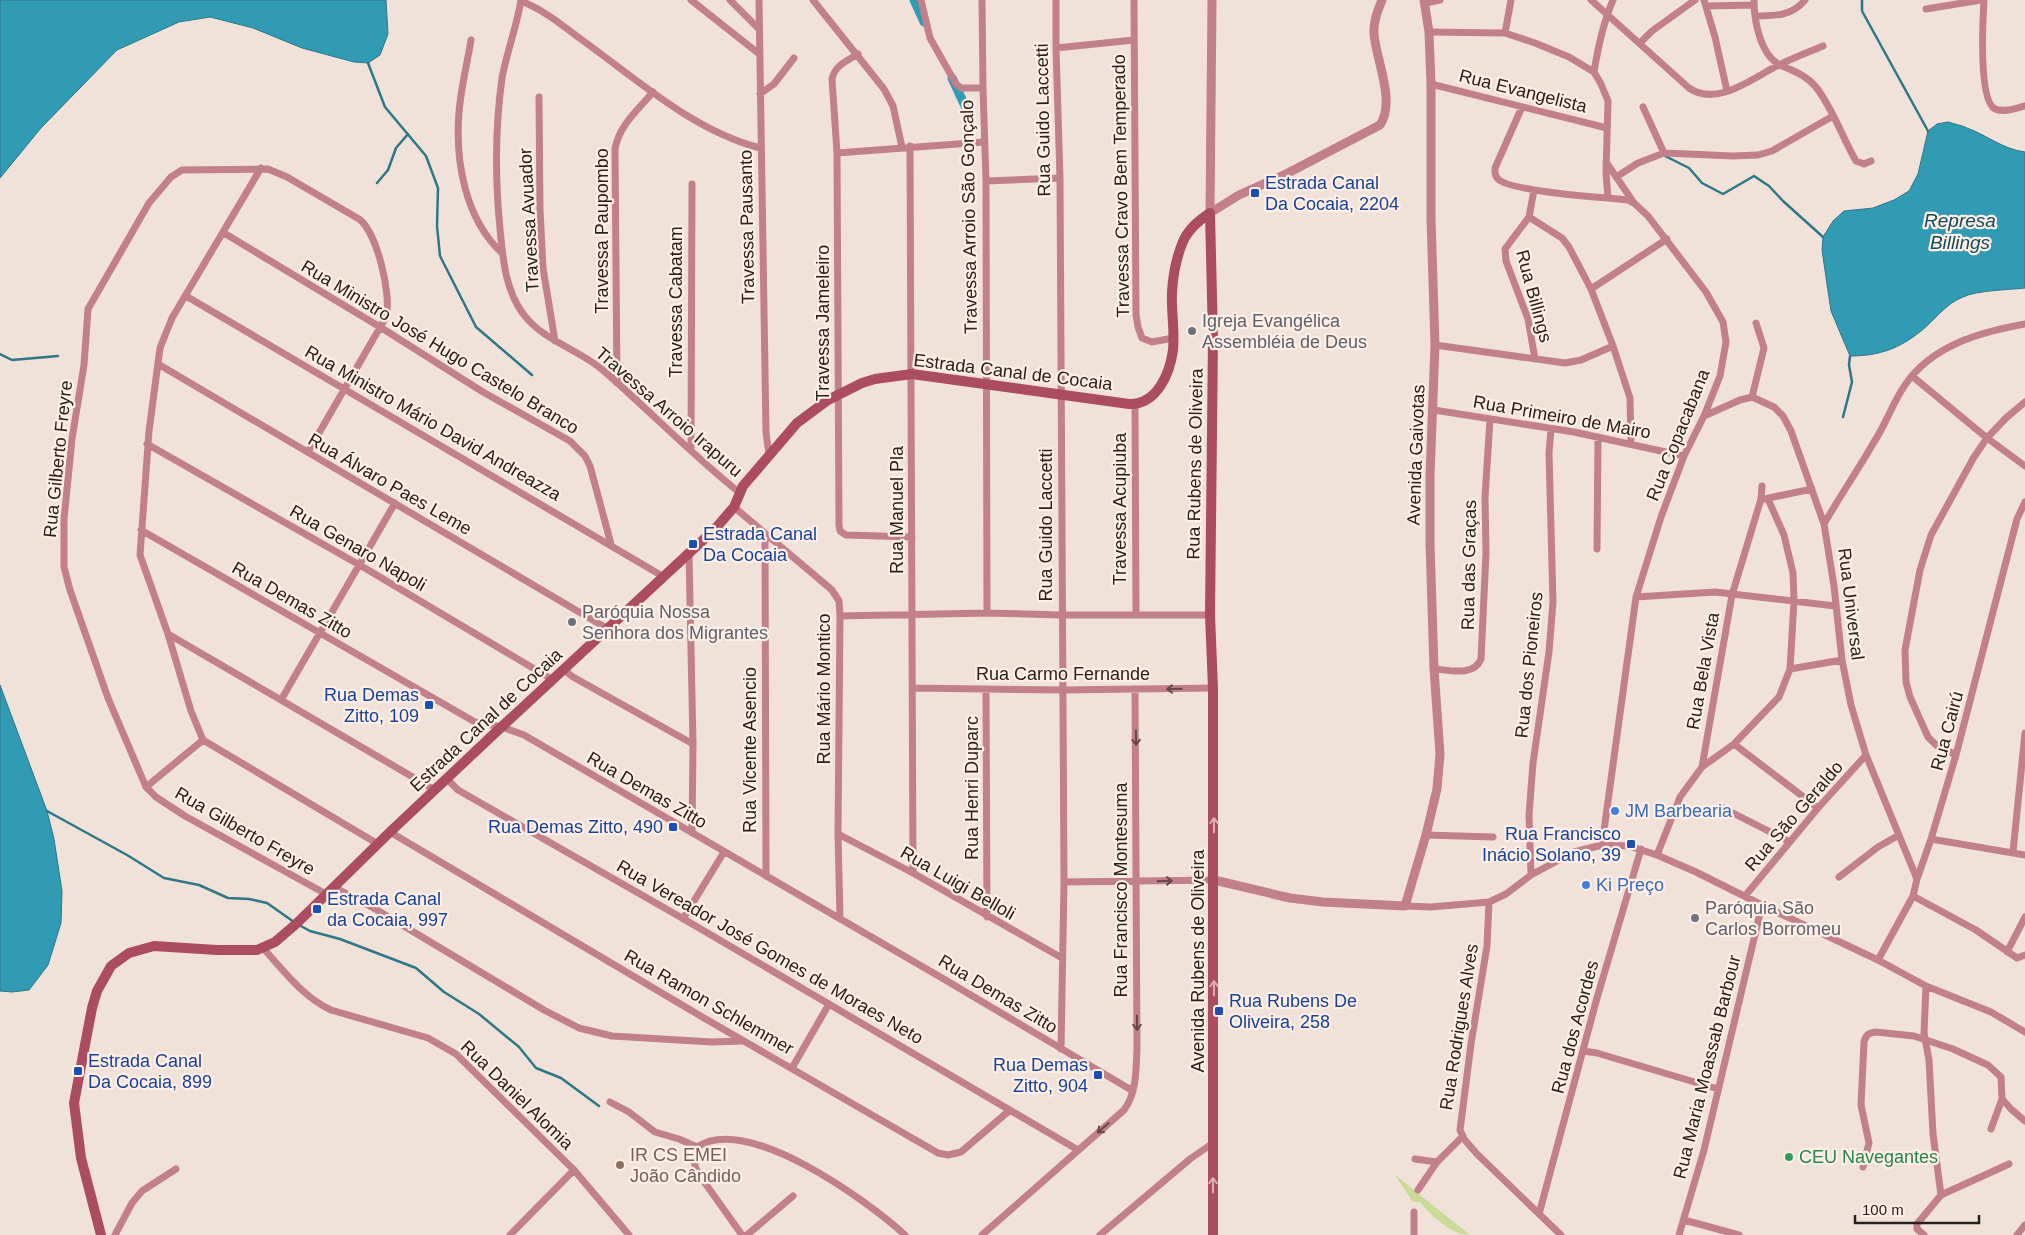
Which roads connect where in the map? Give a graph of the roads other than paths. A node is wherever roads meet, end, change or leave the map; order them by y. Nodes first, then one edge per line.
1 (521, 0) edge
2 (691, 0) edge
3 (730, 0) edge
4 (759, 0) edge
5 (813, 0) edge
6 (921, 0) edge
7 (982, 0) edge
8 (1056, 0) edge
9 (1134, 0) edge
10 (1212, 0) edge
11 (1382, 0) edge
12 (1440, 0) edge
13 (1511, 0) edge
14 (1591, 0) edge
15 (1613, 0) edge
16 (1695, 0) edge
17 (1805, 0) edge
18 (1982, 0) edge
19 (1425, 1) edge
20 (1706, 3) edge
21 (1754, 3) edge
22 (1926, 9) dead end
23 (1607, 13) junction
24 (1756, 16) junction
25 (759, 30) junction
26 (1429, 32) junction
27 (1505, 33) junction
28 (471, 40) dead end
29 (1134, 40) junction
30 (1640, 44) junction
31 (1823, 46) dead end
32 (1056, 48) junction
33 (758, 53) junction
34 (858, 54) junction
35 (794, 58) dead end
36 (1780, 64) junction
37 (1594, 72) junction
38 (1431, 84) junction
39 (983, 88) junction
40 (1727, 91) junction
41 (653, 92) junction
42 (760, 94) junction
43 (539, 97) dead end
44 (2025, 106) edge
45 (1522, 107) junction
46 (1643, 107) dead end
47 (1833, 116) junction
48 (1608, 128) junction
49 (984, 142) junction
50 (906, 147) junction
51 (760, 148) junction
52 (837, 153) junction
53 (1664, 153) junction
54 (1871, 161) dead end
55 (1606, 162) junction
56 (261, 168) junction
57 (1616, 177) junction
58 (1060, 178) junction
59 (986, 182) junction
60 (692, 184) dead end
61 (1534, 190) junction
62 (1608, 198) junction
63 (1634, 203) junction
64 (1210, 213) junction
65 (1529, 216) junction
66 (224, 234) junction
67 (1667, 239) junction
68 (502, 253) junction
69 (1591, 289) junction
70 (186, 296) junction
71 (1756, 323) dead end
72 (2025, 324) edge
73 (380, 327) junction
74 (1173, 338) junction
75 (555, 341) junction
76 (1436, 346) junction
77 (1613, 346) junction
78 (1535, 359) junction
79 (158, 364) junction
80 (912, 374) junction
81 (1912, 376) junction
82 (617, 383) junction
83 (986, 385) junction
84 (344, 388) junction
85 (838, 395) junction
86 (1060, 395) junction
87 (1752, 397) junction
88 (2025, 402) edge
89 (1135, 404) junction
90 (1434, 410) junction
91 (1704, 416) junction
92 (1490, 418) junction
93 (1551, 429) junction
94 (1598, 437) junction
95 (1988, 438) junction
96 (148, 444) junction
97 (1631, 444) junction
98 (690, 450) junction
99 (308, 452) junction
100 (769, 454) junction
101 (1684, 456) junction
102 (2025, 466) edge
103 (1762, 486) dead end
104 (1812, 489) junction
105 (740, 493) junction
106 (1765, 499) junction
107 (2025, 502) edge
108 (395, 503) junction
109 (734, 507) junction
110 (1824, 524) junction
111 (141, 530) junction
112 (765, 534) junction
113 (912, 536) junction
114 (611, 544) junction
115 (1597, 549) dead end
116 (689, 554) junction
117 (359, 565) junction
118 (664, 577) junction
119 (1732, 595) junction
120 (1636, 597) junction
121 (1794, 602) junction
122 (1835, 606) junction
123 (986, 613) junction
124 (1136, 614) junction
125 (1062, 615) junction
126 (1210, 615) junction
127 (840, 616) junction
128 (912, 616) junction
129 (608, 629) junction
130 (320, 633) junction
131 (168, 634) junction
132 (1842, 660) junction
133 (1434, 669) junction
134 (1790, 669) junction
135 (564, 670) junction
136 (553, 680) junction
137 (914, 688) junction
138 (1213, 688) junction
139 (986, 689) junction
140 (1135, 689) junction
141 (1062, 690) junction
142 (281, 700) junction
143 (502, 727) junction
144 (2025, 735) edge
145 (203, 740) junction
146 (693, 744) junction
147 (1734, 744) junction
148 (1866, 755) junction
149 (1956, 755) junction
150 (1702, 767) junction
151 (447, 779) junction
152 (146, 787) junction
153 (435, 790) junction
154 (1721, 807) dead end
155 (1818, 808) junction
156 (390, 832) junction
157 (692, 833) junction
158 (838, 834) junction
159 (1426, 835) junction
160 (1899, 835) junction
161 (1493, 837) dead end
162 (1931, 840) junction
163 (1790, 842) junction
164 (378, 844) junction
165 (1602, 845) junction
166 (1641, 849) junction
167 (724, 852) junction
168 (2013, 852) junction
169 (1657, 855) junction
170 (2025, 855) edge
171 (913, 874) junction
172 (1531, 875) junction
173 (766, 876) junction
174 (1839, 876) dead end
175 (1214, 880) junction
176 (1917, 880) junction
177 (1064, 882) junction
178 (1136, 882) junction
179 (330, 891) junction
180 (1745, 896) junction
181 (1913, 896) junction
182 (1489, 902) junction
183 (1762, 905) junction
184 (1405, 906) junction
185 (987, 917) junction
186 (2025, 917) edge
187 (683, 919) junction
188 (840, 919) junction
189 (263, 948) junction
190 (2007, 952) junction
191 (2025, 955) edge
192 (1062, 958) junction
193 (1878, 960) junction
194 (1926, 986) junction
195 (830, 1004) junction
196 (2025, 1032) edge
197 (1925, 1039) junction
198 (744, 1041) junction
199 (1061, 1049) junction
200 (1583, 1051) junction
201 (792, 1068) junction
202 (1718, 1089) junction
203 (1133, 1091) junction
204 (2002, 1099) junction
205 (610, 1102) dead end
206 (1010, 1110) junction
207 (2025, 1121) edge
208 (1991, 1129) dead end
209 (1463, 1136) junction
210 (1213, 1143) junction
211 (697, 1147) junction
212 (1078, 1150) junction
213 (1415, 1159) dead end
214 (1437, 1162) junction
215 (2009, 1164) dead end
216 (1863, 1167) dead end
217 (176, 1168) dead end
218 (574, 1170) junction
219 (1418, 1190) dead end
220 (1940, 1194) junction
221 (793, 1196) dead end
222 (1414, 1212) dead end
223 (1540, 1214) junction
224 (1684, 1220) junction
225 (2025, 1225) edge
226 (627, 1232) edge
227 (101, 1235) edge
228 (115, 1235) edge
229 (510, 1235) edge
230 (619, 1235) edge
231 (742, 1235) edge
232 (748, 1235) edge
233 (905, 1235) edge
234 (982, 1235) edge
235 (1100, 1235) edge
236 (1213, 1235) edge
237 (1414, 1235) edge
238 (1561, 1235) edge
239 (1679, 1235) edge
240 (1739, 1235) edge
241 (1924, 1235) edge
242 (2017, 1235) edge

1 - 41 street
1 - 68 street, Travessa Arroio Irapuru
2 - 33 street
3 - 25 street
4 - 25 street, Travessa Pausanto
5 - 34 street, Rua Manuel Pla
6 - 39 street
7 - 39 street, Travessa Arroio São Gonçalo
8 - 32 street, Rua Guido Laccetti
9 - 29 street, Travessa Cravo Bem Temperado
10 - 64 street, Rua Rubens de Oliveira
11 - 64 street, Estrada Canal de Cocaia
12 - 19 street
13 - 27 street
14 - 23 street
15 - 23 street
16 - 30 street
17 - 24 street
18 - 22 street
18 - 44 street
19 - 26 street, Avenida Gaivotas
20 - 21 street
20 - 40 street
21 - 24 street
23 - 30 street
23 - 37 street
24 - 36 street
25 - 33 street, Travessa Pausanto
26 - 27 street
26 - 38 street, Avenida Gaivotas
27 - 37 street
28 - 68 street
29 - 32 street
29 - 74 street, Travessa Cravo Bem Temperado
30 - 40 street
31 - 36 street
32 - 58 street, Rua Guido Laccetti
33 - 42 street, Travessa Pausanto
34 - 50 street, Rua Manuel Pla
34 - 52 street, Travessa Jameleiro
35 - 42 street
36 - 40 street
36 - 47 street
37 - 48 street
38 - 45 street, Rua Evangelista
38 - 76 street, Avenida Gaivotas
39 - 49 street, Travessa Arroio São Gonçalo
41 - 51 street
41 - 82 street, Travessa Paupombo
42 - 51 street, Travessa Pausanto
43 - 75 street, Travessa Avuador
45 - 48 street, Rua Evangelista
45 - 61 street
46 - 53 street
47 - 53 street
47 - 54 street
48 - 55 street
49 - 50 street
49 - 59 street, Travessa Arroio São Gonçalo
50 - 52 street
50 - 80 street, Rua Manuel Pla
51 - 100 street, Travessa Pausanto
52 - 85 street, Travessa Jameleiro
53 - 57 street
55 - 57 street, Rua Copacabana
55 - 62 street
56 - 66 street
56 - 73 street
56 - 152 street, Rua Gilberto Freyre
57 - 63 street, Rua Copacabana
58 - 59 street
58 - 86 street, Rua Guido Laccetti
59 - 83 street, Travessa Arroio São Gonçalo
60 - 98 street, Travessa Cabatam
61 - 62 street
61 - 65 street, Rua Billings
62 - 63 street
63 - 67 street, Rua Copacabana
64 - 74 main road, Estrada Canal de Cocaia
64 - 126 main road, Rua Rubens de Oliveira
65 - 69 street
65 - 78 street, Rua Billings
66 - 70 street
66 - 73 street, Rua Ministro José Hugo Castelo Branco
67 - 69 street
67 - 91 street, Rua Copacabana
68 - 75 street, Travessa Arroio Irapuru
69 - 77 street
70 - 79 street
70 - 84 street, Rua Ministro Mário David Andreazza
71 - 87 street
72 - 81 street
73 - 84 street
73 - 114 street, Rua Ministro José Hugo Castelo Branco
74 - 89 main road, Estrada Canal de Cocaia
75 - 82 street, Travessa Arroio Irapuru
76 - 78 street
76 - 90 street, Avenida Gaivotas
77 - 78 street
77 - 97 street
79 - 96 street
79 - 99 street, Rua Álvaro Paes Leme
80 - 83 main road, Estrada Canal de Cocaia
80 - 85 main road, Estrada Canal de Cocaia
80 - 113 street, Rua Manuel Pla
81 - 95 street
81 - 110 street
82 - 98 street, Travessa Arroio Irapuru
83 - 86 main road, Estrada Canal de Cocaia
83 - 123 street, Travessa Arroio São Gonçalo
84 - 99 street
84 - 114 street, Rua Ministro Mário David Andreazza
85 - 100 main road, Estrada Canal de Cocaia
85 - 113 street, Travessa Jameleiro
86 - 89 main road, Estrada Canal de Cocaia
86 - 125 street, Rua Guido Laccetti
87 - 91 street
87 - 104 street, Rua Universal
88 - 95 street
89 - 124 street, Travessa Acupiuba
90 - 92 street, Rua Primeiro de Mairo
90 - 133 street, Avenida Gaivotas
91 - 101 street, Rua Copacabana
92 - 93 street, Rua Primeiro de Mairo
92 - 133 street, Rua das Graças
93 - 94 street, Rua Primeiro de Mairo
93 - 172 street, Rua dos Pioneiros
94 - 97 street, Rua Primeiro de Mairo
94 - 115 street
95 - 102 street
95 - 149 street
96 - 111 street
96 - 117 street, Rua Genaro Napoli
97 - 101 street, Rua Primeiro de Mairo
98 - 105 street, Travessa Arroio Irapuru
99 - 108 street, Rua Álvaro Paes Leme
100 - 105 main road, Estrada Canal de Cocaia
101 - 120 street, Rua Copacabana
103 - 106 street, Rua Bela Vista
104 - 106 street
104 - 110 street, Rua Universal
105 - 109 main road, Estrada Canal de Cocaia
106 - 119 street, Rua Bela Vista
106 - 121 street
107 - 149 street, Rua Cairú
108 - 117 street
108 - 129 street, Rua Álvaro Paes Leme
109 - 112 street, Rua Mário Montico
109 - 116 main road, Estrada Canal de Cocaia
110 - 122 street, Rua Universal
111 - 130 street, Rua Demas Zitto
111 - 131 street
112 - 127 street, Rua Mário Montico
112 - 173 street, Rua Vicente Asencio
113 - 128 street, Rua Manuel Pla
114 - 118 street, Rua Ministro Mário David Andreazza
116 - 118 main road, Estrada Canal de Cocaia
116 - 146 street
117 - 130 street
117 - 136 street, Rua Genaro Napoli
118 - 129 main road, Estrada Canal de Cocaia
119 - 120 street
119 - 121 street
119 - 150 street, Rua Bela Vista
120 - 165 street, Rua Copacabana
121 - 122 street
121 - 134 street
122 - 132 street, Rua Universal
123 - 125 street
123 - 128 street
124 - 125 street
124 - 126 street
125 - 141 street, Rua Guido Laccetti
126 - 138 main road, Rua Rubens de Oliveira
127 - 128 street
127 - 158 street, Rua Mário Montico
128 - 137 street, Rua Manuel Pla
129 - 135 main road, Estrada Canal de Cocaia
130 - 142 street
130 - 143 street, Rua Demas Zitto
131 - 142 street
131 - 145 street
132 - 134 street
132 - 148 street, Rua Universal
133 - 159 street, Avenida Gaivotas
134 - 147 street
135 - 136 main road, Estrada Canal de Cocaia
135 - 146 street
136 - 143 main road, Estrada Canal de Cocaia
137 - 139 street, Rua Carmo Fernande
137 - 171 street, Rua Manuel Pla
138 -> 140 street, Rua Carmo Fernande
175 -> 138 main road, Avenida Rubens de Oliveira
139 - 141 street, Rua Carmo Fernande
139 - 185 street, Rua Henri Duparc
140 - 141 street, Rua Carmo Fernande
140 -> 178 street, Rua Francisco Montesuma
141 - 177 street, Rua Guido Laccetti
142 - 153 street
143 - 151 main road, Estrada Canal de Cocaia
143 - 157 street, Rua Demas Zitto
144 - 168 street
145 - 152 street
145 - 164 street
146 - 157 street
147 - 150 street
147 - 155 street
148 - 155 street, Rua São Geraldo
148 - 160 street, Rua Universal
149 - 162 street, Rua Cairú
150 - 169 street, Rua Bela Vista
151 - 153 main road, Estrada Canal de Cocaia
151 - 187 street, Rua Vereador José Gomes de Moraes Neto
152 - 179 street, Rua Gilberto Freyre
153 - 156 main road, Estrada Canal de Cocaia
154 - 163 street
155 - 163 street, Rua São Geraldo
156 - 164 main road, Estrada Canal de Cocaia
156 - 198 street, Rua Ramon Schlemmer
157 - 167 street, Rua Demas Zitto
158 - 171 street, Rua Luigi Belloli
158 - 188 street, Rua Mário Montico
159 - 161 street
159 - 184 street, Avenida Gaivotas
160 - 174 street
160 - 176 street, Rua Universal
162 - 168 street
162 - 176 street, Rua Cairú
163 - 180 street, Rua São Geraldo
164 - 179 main road, Estrada Canal de Cocaia
165 - 166 street
165 - 172 street
166 - 169 street
166 - 200 street, Rua dos Acordes
167 - 173 street, Rua Demas Zitto
167 - 187 street
168 - 170 street
169 - 180 street
171 - 185 street, Rua Luigi Belloli
172 - 182 street
173 - 188 street, Rua Demas Zitto
178 -> 175 street
175 - 184 street
210 -> 175 main road, Avenida Rubens de Oliveira
176 - 181 street, Rua Cairú
177 - 178 street
177 - 192 street, Rua Guido Laccetti
178 -> 203 street, Rua Francisco Montesuma
179 - 189 main road, Estrada Canal de Cocaia
179 - 198 street, Rua Gilberto Freyre
180 - 183 street
181 - 190 street
181 - 193 street, Rua Cairú
182 - 184 street
182 - 209 street, Rua Rodrigues Alves
183 - 193 street
183 - 202 street, Rua Maria Moassab Barbour
185 - 192 street, Rua Luigi Belloli
186 - 190 street
187 - 195 street, Rua Vereador José Gomes de Moraes Neto
188 - 199 street, Rua Demas Zitto
189 - 218 street, Rua Daniel Alomia
189 - 227 main road, Estrada Canal de Cocaia
190 - 191 street
192 - 199 street, Rua Guido Laccetti
193 - 194 street
194 - 196 street
194 - 197 street
195 - 201 street
195 - 206 street, Rua Vereador José Gomes de Moraes Neto
197 - 204 street
197 - 216 street
197 - 220 street
198 - 201 street, Rua Ramon Schlemmer
199 - 203 street, Rua Demas Zitto
200 - 202 street
200 - 223 street, Rua dos Acordes
201 - 206 street, Rua Ramon Schlemmer
202 - 224 street, Rua Maria Moassab Barbour
203 -> 212 street
204 - 207 street
204 - 208 street
205 - 211 street
206 - 212 street, Rua Vereador José Gomes de Moraes Neto
209 - 214 street
209 - 223 street, Rua Rodrigues Alves
210 - 235 street
236 -> 210 main road, Avenida Rubens de Oliveira
211 - 231 street
211 - 233 street
212 - 234 street
213 - 214 street
214 - 219 street
215 - 220 street
217 - 228 street
218 - 226 street, Rua Daniel Alomia
218 - 229 street
220 - 241 street
221 - 232 street
222 - 237 street
223 - 238 street, Rua Rodrigues Alves
224 - 239 street, Rua Maria Moassab Barbour
224 - 240 street
225 - 242 street
226 - 230 street

